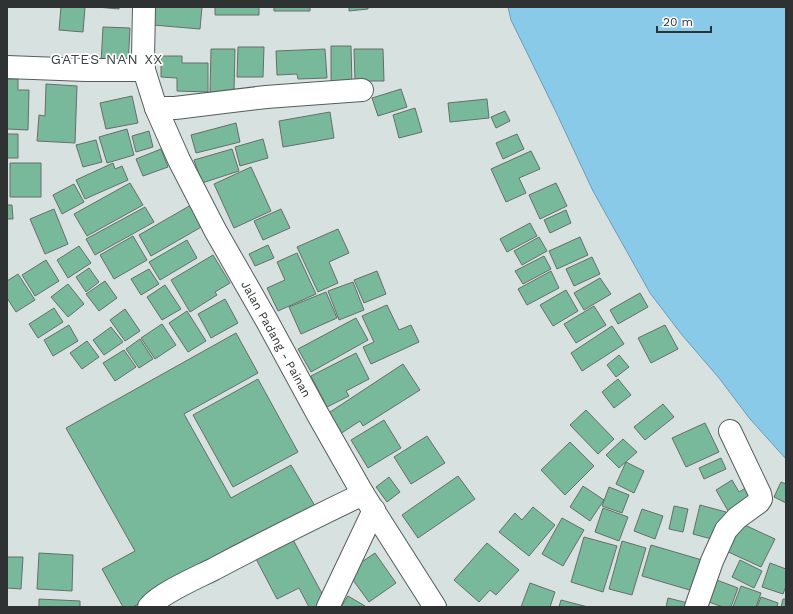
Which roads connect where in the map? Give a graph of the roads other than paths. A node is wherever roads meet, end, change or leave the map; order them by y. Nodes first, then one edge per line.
1 (143, 13) edge
2 (144, 64) junction
3 (7, 67) edge
4 (362, 90) dead end
5 (156, 108) junction
6 (730, 431) dead end
7 (369, 502) junction
8 (148, 607) edge
9 (328, 607) edge
10 (435, 607) edge
11 (696, 607) edge

1 - 2 main road, Jalan Padang - Painan
2 - 3 main road
2 - 5 main road, Jalan Padang - Painan
4 - 5 main road
5 - 7 main road, Jalan Padang - Painan
6 - 11 main road
7 - 8 main road
7 - 9 main road
7 - 10 main road, Jalan Padang - Painan

